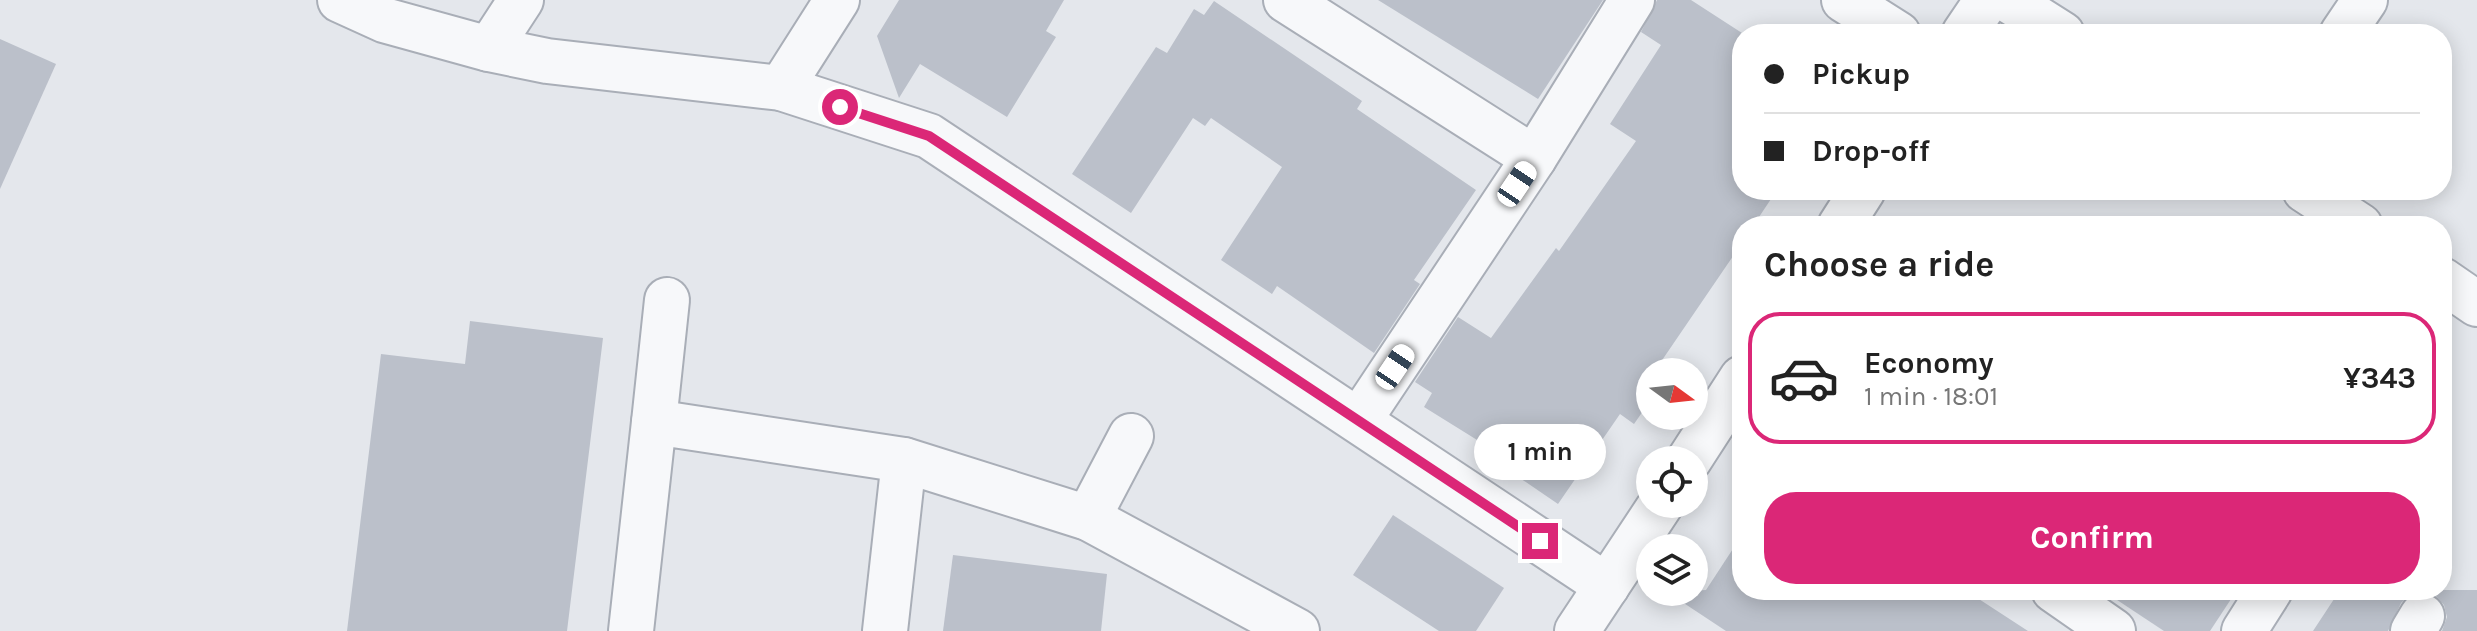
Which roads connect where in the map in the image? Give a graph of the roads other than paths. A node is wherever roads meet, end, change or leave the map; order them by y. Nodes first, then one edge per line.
1 (340, 0) edge
2 (521, 0) edge
3 (837, 0) edge
4 (1286, 0) edge
5 (1632, 0) edge
6 (1844, 0) edge
7 (1987, 0) edge
8 (2008, 0) edge
9 (2365, 0) edge
10 (1882, 24) edge
11 (1971, 24) edge
12 (2046, 24) edge
13 (2349, 24) edge
14 (489, 49) junction
15 (781, 88) junction
16 (1534, 158) junction
17 (2320, 200) edge
18 (2345, 216) edge
19 (667, 300) dead end
20 (1732, 393) edge
21 (1360, 419) junction
22 (654, 422) junction
23 (1131, 436) dead end
24 (1698, 446) edge
25 (904, 460) junction
26 (1088, 518) junction
27 (1652, 518) edge
28 (1607, 586) junction
29 (2068, 600) edge
30 (2264, 600) edge
31 (1579, 630) edge
32 (631, 631) edge
33 (885, 631) edge
34 (1297, 631) edge
35 (2113, 631) edge
36 (2244, 631) edge

1 - 14 street
2 - 14 street
3 - 15 street
4 - 16 street
5 - 16 street
6 - 10 street
7 - 11 street
8 - 12 street
9 - 13 street
14 - 15 street
15 - 21 street
16 - 21 street
17 - 18 street
19 - 22 street
20 - 24 street
21 - 28 street
22 - 25 street
22 - 32 street
23 - 26 street
25 - 26 street
25 - 33 street
26 - 34 street
27 - 28 street
28 - 31 street
29 - 35 street
30 - 36 street

